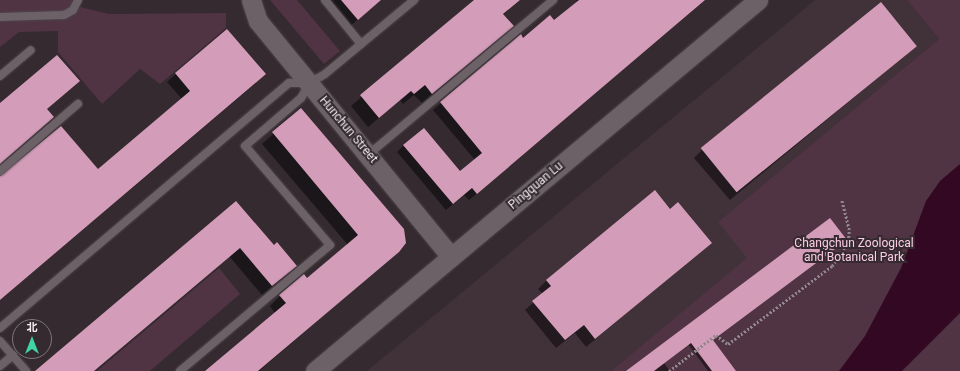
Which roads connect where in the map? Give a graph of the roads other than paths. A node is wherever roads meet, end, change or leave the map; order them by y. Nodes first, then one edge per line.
1 (78, 0) edge
2 (251, 0) edge
3 (325, 0) edge
4 (414, 0) edge
5 (553, 0) edge
6 (758, 0) edge
7 (0, 17) edge
8 (361, 44) junction
9 (31, 50) dead end
10 (0, 76) edge
11 (309, 83) junction
12 (78, 104) dead end
13 (369, 154) junction
14 (0, 171) edge
15 (451, 257) junction
16 (0, 328) edge
17 (0, 341) edge
18 (12, 354) edge
19 (12, 356) edge
20 (16, 359) edge
21 (0, 366) edge
22 (26, 371) edge
23 (180, 371) edge
24 (315, 371) edge

1 - 7 lane
2 - 11 street, Hunchun Street
3 - 8 lane
4 - 8 lane
5 - 13 lane
6 - 15 street, Pingquan Lu
8 - 11 lane
9 - 10 lane
11 - 13 street, Hunchun Street
11 - 16 lane
11 - 23 lane
12 - 14 lane
13 - 15 street, Hunchun Street
15 - 24 street, Pingquan Lu
17 - 18 lane
19 - 21 lane
20 - 22 lane

